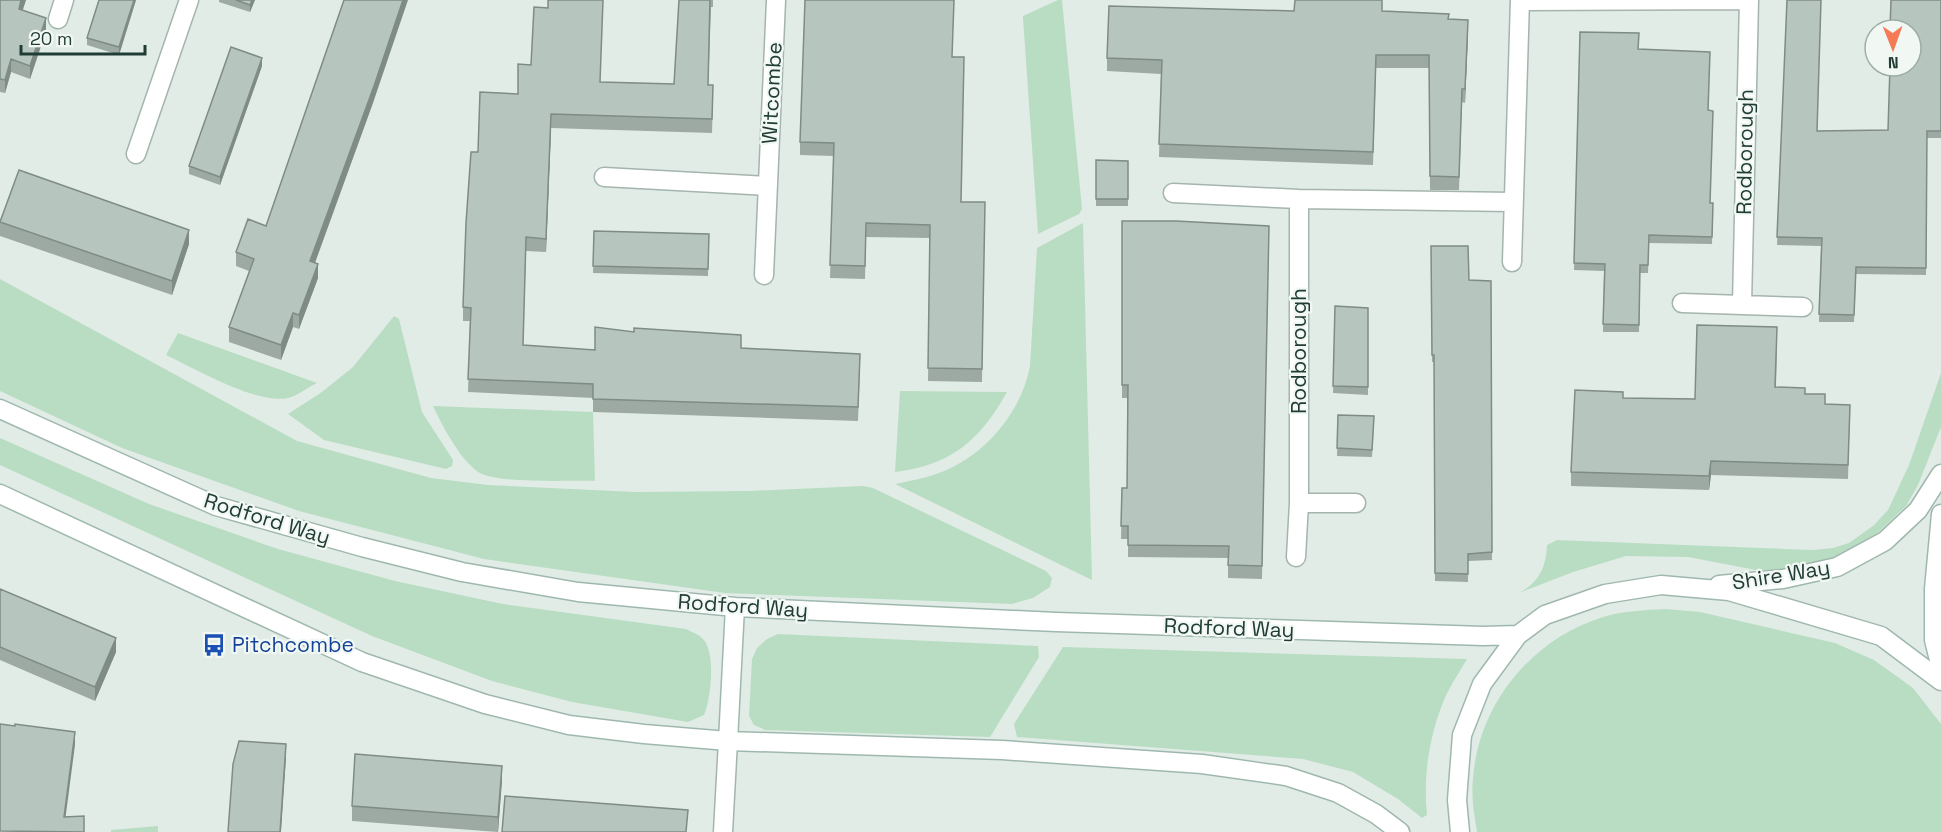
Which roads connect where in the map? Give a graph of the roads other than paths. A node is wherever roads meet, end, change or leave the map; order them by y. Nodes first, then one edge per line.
1 (64, 0) edge
2 (189, 0) edge
3 (776, 0) edge
4 (1749, 0) edge
5 (1520, 1) edge
6 (58, 19) dead end
7 (136, 153) dead end
8 (604, 177) dead end
9 (768, 186) junction
10 (1173, 193) dead end
11 (1299, 199) junction
12 (1513, 202) junction
13 (1512, 262) dead end
14 (764, 275) dead end
15 (1682, 303) dead end
16 (1742, 304) junction
17 (1803, 306) dead end
18 (0, 409) edge
19 (1941, 474) edge
20 (0, 494) edge
21 (1299, 503) junction
22 (1356, 503) dead end
23 (1941, 514) edge
24 (1296, 557) dead end
25 (1690, 588) junction
26 (735, 607) junction
27 (1518, 635) junction
28 (1941, 668) edge
29 (1941, 681) edge
30 (728, 741) junction
31 (723, 832) edge
32 (1400, 832) edge
33 (1460, 832) edge

1 - 6 street
2 - 7 street
3 - 9 street, Witcombe
4 - 5 street, Rodborough
4 - 16 street, Rodborough
5 - 12 street, Rodborough
8 - 9 street
9 - 14 street, Witcombe
10 - 11 street
11 - 12 street
11 - 21 street, Rodborough
12 - 13 street, Rodborough
15 - 16 street
16 - 17 street
18 - 26 street, Rodford Way
19 - 25 street, Shire Way
20 - 30 street
21 - 22 street
21 - 24 street, Rodborough
23 - 28 street
25 - 27 street
25 - 29 street
26 - 27 street, Rodford Way
26 - 30 street
27 - 33 street
30 - 31 street
30 - 32 street

